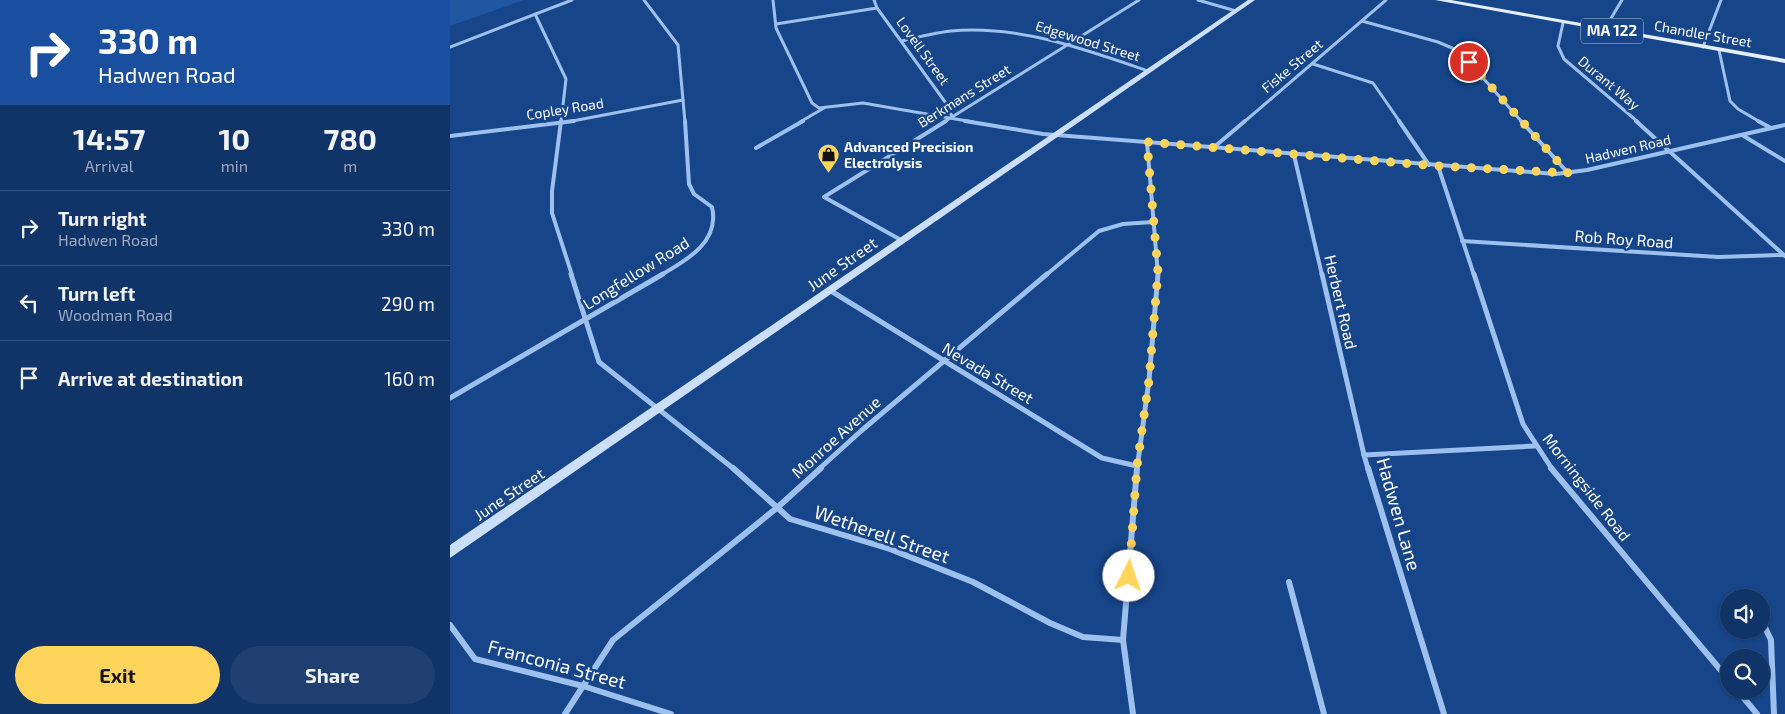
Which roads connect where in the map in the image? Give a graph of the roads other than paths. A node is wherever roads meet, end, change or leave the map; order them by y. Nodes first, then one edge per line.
1 (572, 0) edge
2 (644, 0) edge
3 (874, 0) edge
4 (1140, 0) edge
5 (1198, 0) edge
6 (1252, 0) edge
7 (1386, 0) edge
8 (1439, 0) edge
9 (1622, 0) edge
10 (1721, 0) edge
11 (773, 1) edge
12 (878, 8) junction
13 (1236, 11) junction
14 (535, 14) junction
15 (1362, 21) junction
16 (1563, 22) junction
17 (776, 24) junction
18 (1604, 30) junction
19 (902, 41) junction
20 (1069, 44) junction
21 (450, 47) edge
22 (1703, 47) junction
23 (1719, 50) junction
24 (1785, 61) edge
25 (1313, 64) junction
26 (1148, 71) junction
27 (683, 100) junction
28 (824, 108) junction
29 (952, 117) junction
30 (561, 123) junction
31 (1785, 125) edge
32 (1771, 128) junction
33 (1055, 135) junction
34 (1742, 135) junction
35 (450, 136) edge
36 (1147, 142) junction
37 (756, 148) dead end
38 (1213, 148) junction
39 (1669, 150) junction
40 (1294, 155) junction
41 (1785, 161) edge
42 (1429, 165) junction
43 (1438, 166) junction
44 (1568, 173) junction
45 (1153, 222) junction
46 (901, 240) junction
47 (1462, 241) junction
48 (1785, 256) edge
49 (831, 291) junction
50 (586, 319) junction
51 (944, 361) junction
52 (450, 398) edge
53 (657, 409) junction
54 (1535, 446) junction
55 (1364, 455) junction
56 (1137, 466) junction
57 (778, 507) junction
58 (450, 552) edge
59 (1290, 582) dead end
60 (450, 625) edge
61 (1770, 636) edge
62 (1123, 640) junction
63 (1720, 669) edge
64 (583, 686) junction
65 (1744, 699) edge
66 (565, 714) edge
67 (671, 714) edge
68 (1132, 714) edge
69 (1324, 714) edge
70 (1444, 714) edge
71 (1757, 714) edge
72 (1774, 714) edge

1 - 14 street
2 - 27 street, Longfellow Road
3 - 12 street, Lovell Street
4 - 20 street, Berkmans Street
5 - 13 street
6 - 13 street, June Street
7 - 15 street, Fiske Street
8 - 16 main road, Chandler Street / MA 122
9 - 18 street
10 - 22 street
11 - 17 street
12 - 17 street
12 - 19 street, Lovell Street
13 - 26 street, June Street
14 - 21 street
14 - 30 street, Wetherell Street
15 - 25 street, Fiske Street
15 - 44 street
16 - 18 main road, Chandler Street / MA 122
16 - 39 street, Durant Way
17 - 28 street
18 - 22 main road, Chandler Street / MA 122
19 - 20 street, Edgewood Street
19 - 29 street, Lovell Street
20 - 26 street, Edgewood Street
20 - 29 street, Berkmans Street
22 - 23 main road, Chandler Street / MA 122
23 - 24 main road, Chandler Street / MA 122
23 - 32 street
25 - 38 street, Fiske Street
25 - 42 street
26 - 33 street, June Street
27 - 30 street, Copley Road
27 - 50 street, Longfellow Road
28 - 29 street, Hadwen Road
28 - 37 street
29 - 33 street, Hadwen Road
29 - 46 street, Berkmans Street
30 - 35 street, Copley Road
30 - 50 street, Wetherell Street
31 - 32 street, Hadwen Road
32 - 34 street, Hadwen Road
33 - 36 street, Hadwen Road
33 - 46 street, June Street
34 - 39 street, Hadwen Road
34 - 41 street
36 - 38 street, Hadwen Road
36 - 45 street
38 - 40 street, Hadwen Road
39 - 44 street, Hadwen Road
39 - 48 street, Durant Way
40 - 42 street, Hadwen Road
40 - 55 street, Herbert Road
42 - 43 street, Hadwen Road
43 - 44 street, Hadwen Road
43 - 47 street, Morningside Road
45 - 51 street, Monroe Avenue
45 - 56 street
46 - 49 street, June Street
47 - 48 street, Rob Roy Road
47 - 54 street, Morningside Road
49 - 51 street, Nevada Street
49 - 53 street, June Street
50 - 52 street, Longfellow Road
50 - 53 street, Wetherell Street
51 - 56 street, Nevada Street
51 - 57 street, Monroe Avenue
53 - 57 street, Wetherell Street
53 - 58 street, June Street
54 - 55 street, Hadwen Lane
54 - 63 street, Morningside Road
55 - 70 street, Hadwen Lane
56 - 62 street
57 - 62 street, Wetherell Street
57 - 64 street, Monroe Avenue
59 - 69 street
60 - 64 street, Franconia Street
61 - 72 street
62 - 68 street
64 - 66 street, Monroe Avenue
64 - 67 street, Franconia Street
65 - 71 street

